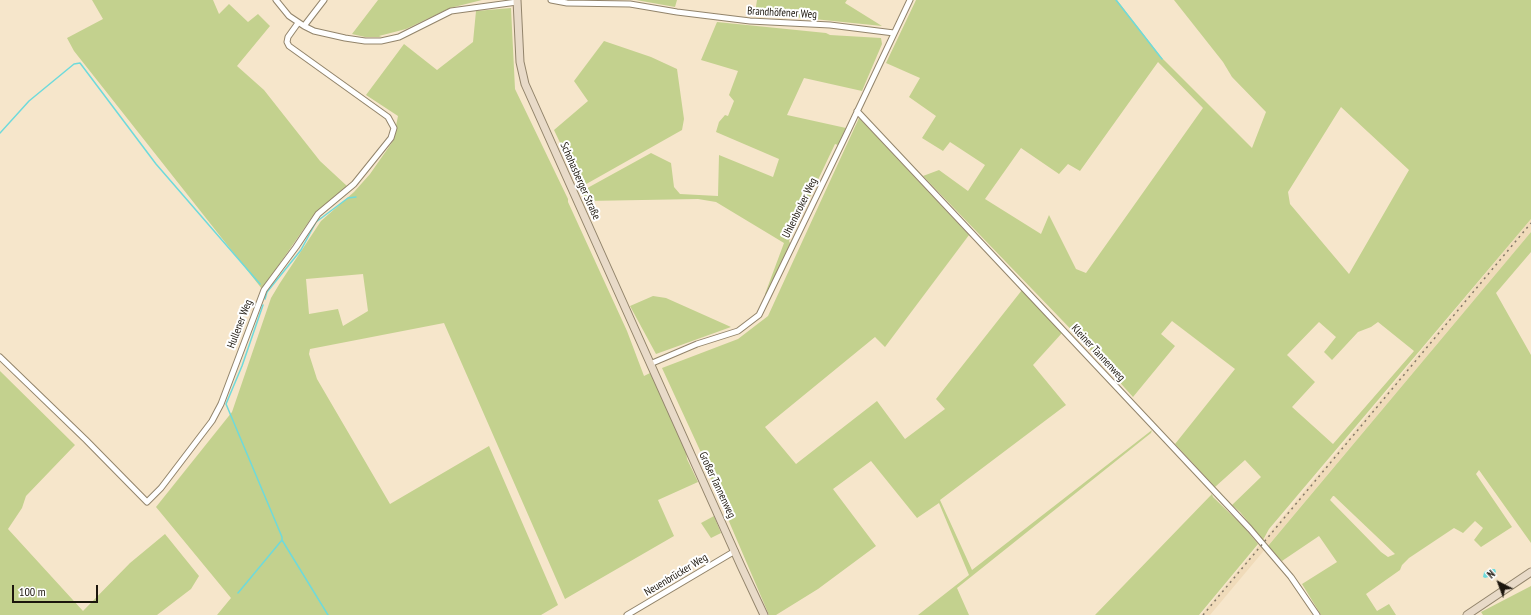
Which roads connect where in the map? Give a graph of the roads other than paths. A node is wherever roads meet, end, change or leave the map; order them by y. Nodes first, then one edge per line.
1 (276, 0) edge
2 (324, 0) edge
3 (551, 0) edge
4 (910, 0) edge
5 (517, 1) edge
6 (298, 23) junction
7 (304, 26) junction
8 (894, 33) junction
9 (858, 111) junction
10 (0, 357) edge
11 (650, 364) junction
12 (735, 551) junction
13 (1531, 572) edge
14 (627, 615) edge
15 (764, 615) edge
16 (1317, 615) edge
17 (1467, 615) edge

1 - 6 street
2 - 7 street
3 - 8 street, Brandhöfener Weg
4 - 8 street, Uhlenbroker Weg
5 - 7 street
5 - 11 street, Schohasberger Straße
6 - 7 street
6 - 10 street, Hullener Weg
8 - 9 street, Uhlenbroker Weg
9 - 11 street, Uhlenbroker Weg
9 - 16 street, Kleiner Tannenweg
11 - 12 street, Großer Tannenweg
12 - 14 street, Neuenbrücker Weg
12 - 15 street, Großer Tannenweg
13 - 17 street

